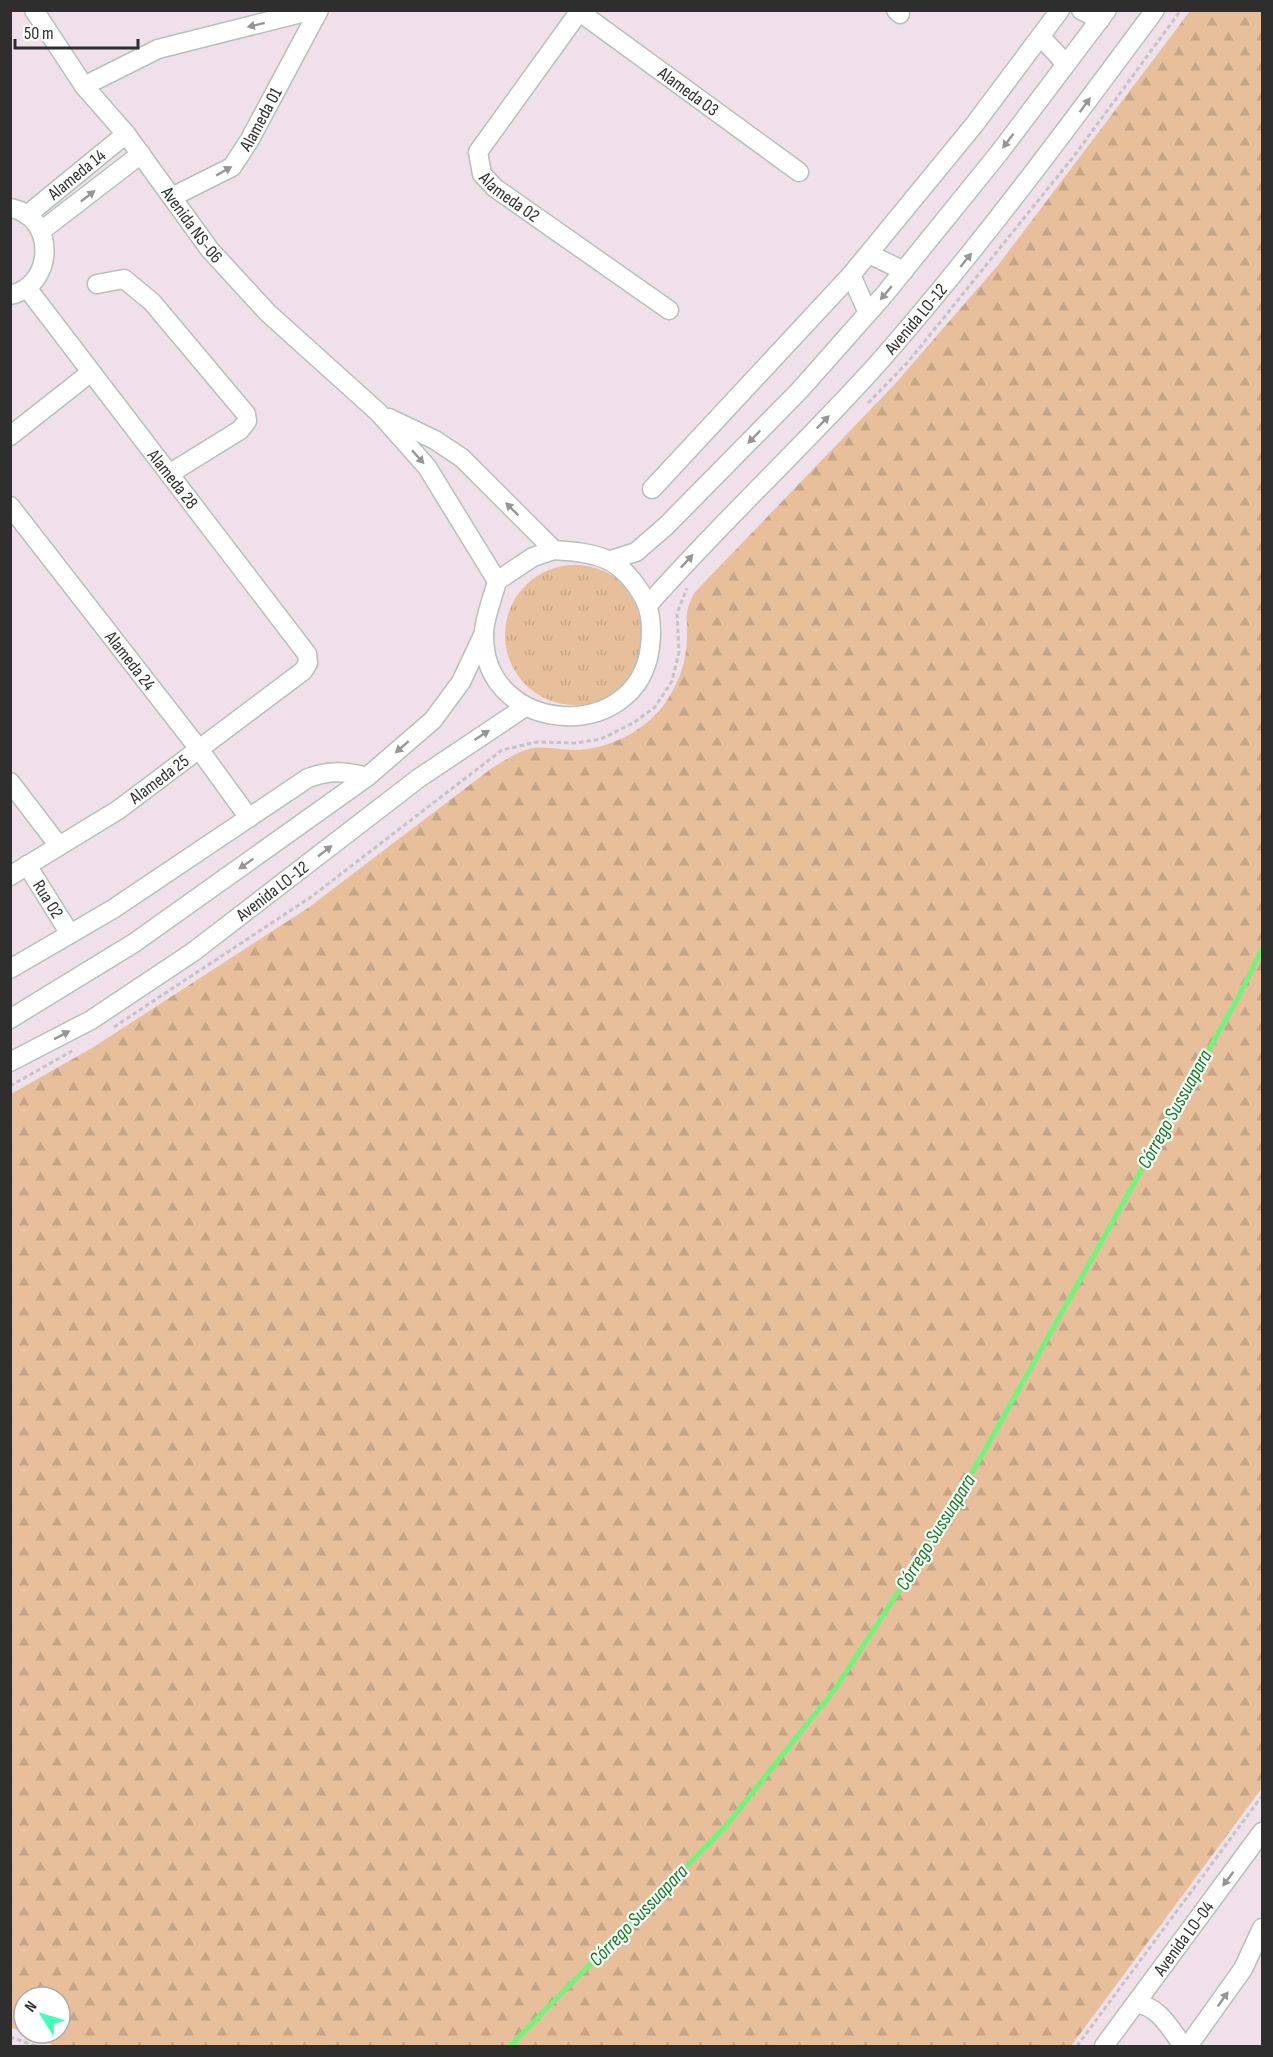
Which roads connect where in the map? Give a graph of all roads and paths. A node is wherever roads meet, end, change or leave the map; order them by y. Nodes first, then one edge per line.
1 (34, 10) edge
2 (313, 10) edge
3 (319, 10) edge
4 (1060, 10) edge
5 (1081, 10) edge
6 (1155, 10) edge
7 (578, 11) edge
8 (1103, 15) edge
9 (1041, 37) junction
10 (1066, 64) junction
11 (84, 86) junction
12 (126, 134) junction
13 (141, 154) junction
14 (799, 172) dead end
15 (172, 197) junction
16 (19, 212) edge
17 (41, 231) junction
18 (869, 254) junction
19 (904, 271) junction
20 (851, 275) junction
21 (97, 284) dead end
22 (19, 292) edge
23 (669, 310) dead end
24 (868, 313) junction
25 (90, 373) junction
26 (379, 413) junction
27 (10, 436) edge
28 (169, 474) junction
29 (652, 489) dead end
30 (10, 507) edge
31 (554, 550) junction
32 (611, 560) junction
33 (497, 581) junction
34 (648, 605) junction
35 (483, 633) junction
36 (303, 671) joint
37 (525, 707) junction
38 (199, 749) junction
39 (367, 777) junction
40 (10, 782) edge
41 (249, 818) junction
42 (59, 846) junction
43 (27, 865) junction
44 (10, 876) edge
45 (70, 934) junction
46 (10, 969) edge
47 (10, 1019) edge
48 (10, 1062) edge
49 (1263, 1796) edge
50 (1263, 1832) edge
51 (1263, 1928) edge
52 (1135, 2004) junction
53 (10, 2037) edge
54 (36, 2046) edge
55 (1077, 2046) edge
56 (1104, 2046) edge
57 (1183, 2046) edge
58 (1188, 2046) edge

1 - 11 street, Avenida NS-06
2 -> 11 street
15 -> 3 street, Alameda 01
4 - 9 street
5 - 8 street
34 -> 6 street, Avenida LO-12
7 - 14 street, Alameda 03
7 - 23 street, Alameda 02
8 - 10 street
9 - 10 street
9 - 18 street
10 -> 19 street
11 - 12 street, Avenida NS-06
12 - 13 street, Avenida NS-06
12 - 16 street, Alameda 14
13 - 15 street, Avenida NS-06
17 -> 13 street, Alameda 14
15 - 26 street, Avenida NS-06
16 - 17 street
17 - 22 street
18 - 19 street
18 - 20 street
19 -> 24 street
20 - 24 street
20 - 29 street
21 - 28 street
22 - 25 street, Alameda 28
24 -> 32 street
25 - 27 street
25 - 28 street, Alameda 28
31 -> 26 street, Avenida NS-06
26 -> 33 street, Avenida NS-06
28 - 36 street, Alameda 28
30 - 38 street, Alameda 24
31 - 32 street
31 - 33 street
32 - 34 street
33 - 35 street
34 - 37 street
35 - 37 street
35 -> 39 street, Avenida LO-12
36 - 38 street, Alameda 25
48 -> 37 street, Avenida LO-12
38 - 41 street, Alameda 24
38 - 42 street, Alameda 25
39 - 41 street
39 -> 47 street, Avenida LO-12
40 - 42 street
41 - 45 street
42 - 43 street, Alameda 25
43 - 44 street, Alameda 25
43 - 45 street, Rua 02
45 - 46 street
49 - 55 path
50 -> 52 street, Avenida LO-04
58 -> 51 street
52 - 56 street, Avenida LO-04
52 - 57 street
53 - 54 path

